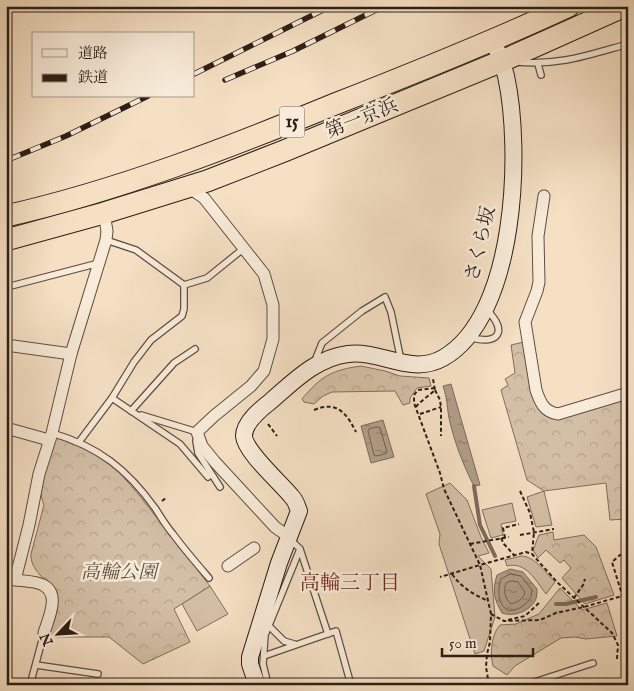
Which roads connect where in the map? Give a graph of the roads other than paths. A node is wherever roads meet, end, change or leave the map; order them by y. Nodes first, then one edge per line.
1 (569, 6) edge
2 (625, 6) edge
3 (493, 41) junction
4 (628, 44) edge
5 (502, 61) junction
6 (538, 64) junction
7 (541, 75) dead end
8 (188, 187) junction
9 (544, 196) dead end
10 (104, 213) junction
11 (6, 216) edge
12 (6, 240) edge
13 (106, 240) junction
14 (243, 249) junction
15 (99, 264) junction
16 (184, 285) junction
17 (7, 287) edge
18 (484, 308) junction
19 (467, 336) junction
20 (6, 345) edge
21 (194, 348) dead end
22 (70, 354) junction
23 (401, 364) junction
24 (313, 367) junction
25 (628, 393) edge
26 (112, 398) junction
27 (133, 412) junction
28 (6, 428) edge
29 (197, 434) junction
30 (51, 437) junction
31 (79, 442) junction
32 (208, 477) dead end
33 (220, 487) dead end
34 (294, 543) junction
35 (254, 548) dead end
36 (228, 566) dead end
37 (209, 578) dead end
38 (11, 580) edge
39 (269, 626) junction
40 (44, 633) joint
41 (328, 634) junction
42 (294, 644) junction
43 (264, 656) junction
44 (593, 663) dead end
45 (36, 665) junction
46 (98, 674) dead end
47 (30, 685) edge
48 (257, 685) edge
49 (268, 685) edge
50 (351, 685) edge
51 (525, 685) edge

1 - 3 highway, 第一京浜 / 15
2 - 5 highway, 第一京浜 / 15
3 - 5 street, さくら坂
3 - 11 highway, 第一京浜 / 15
4 - 6 lane
5 - 6 lane
5 - 8 highway, 第一京浜 / 15
5 - 18 street, さくら坂
6 - 7 lane
8 - 10 highway, 第一京浜 / 15
8 - 14 street
9 - 25 street
10 - 12 highway, 第一京浜 / 15
10 - 13 street
13 - 15 street
13 - 16 lane
14 - 16 lane
14 - 29 street
15 - 17 lane
15 - 22 street
16 - 26 lane
18 - 19 street, さくら坂
18 - 19 lane
19 - 23 street, さくら坂
20 - 22 street
21 - 27 lane
22 - 30 street
23 - 24 street, さくら坂
23 - 24 lane
24 - 34 street, さくら坂
26 - 27 lane
26 - 31 lane
27 - 29 lane
27 - 32 lane
28 - 30 street
29 - 33 lane
29 - 34 street
30 - 31 lane
30 - 38 street
31 - 37 lane
34 - 39 lane
34 - 41 lane
34 - 48 street, さくら坂
35 - 36 street
38 - 40 street
39 - 42 lane
39 - 43 lane
40 - 45 lane
41 - 42 lane
41 - 50 lane
42 - 43 lane
43 - 49 lane
44 - 51 lane
45 - 46 lane
45 - 47 lane

